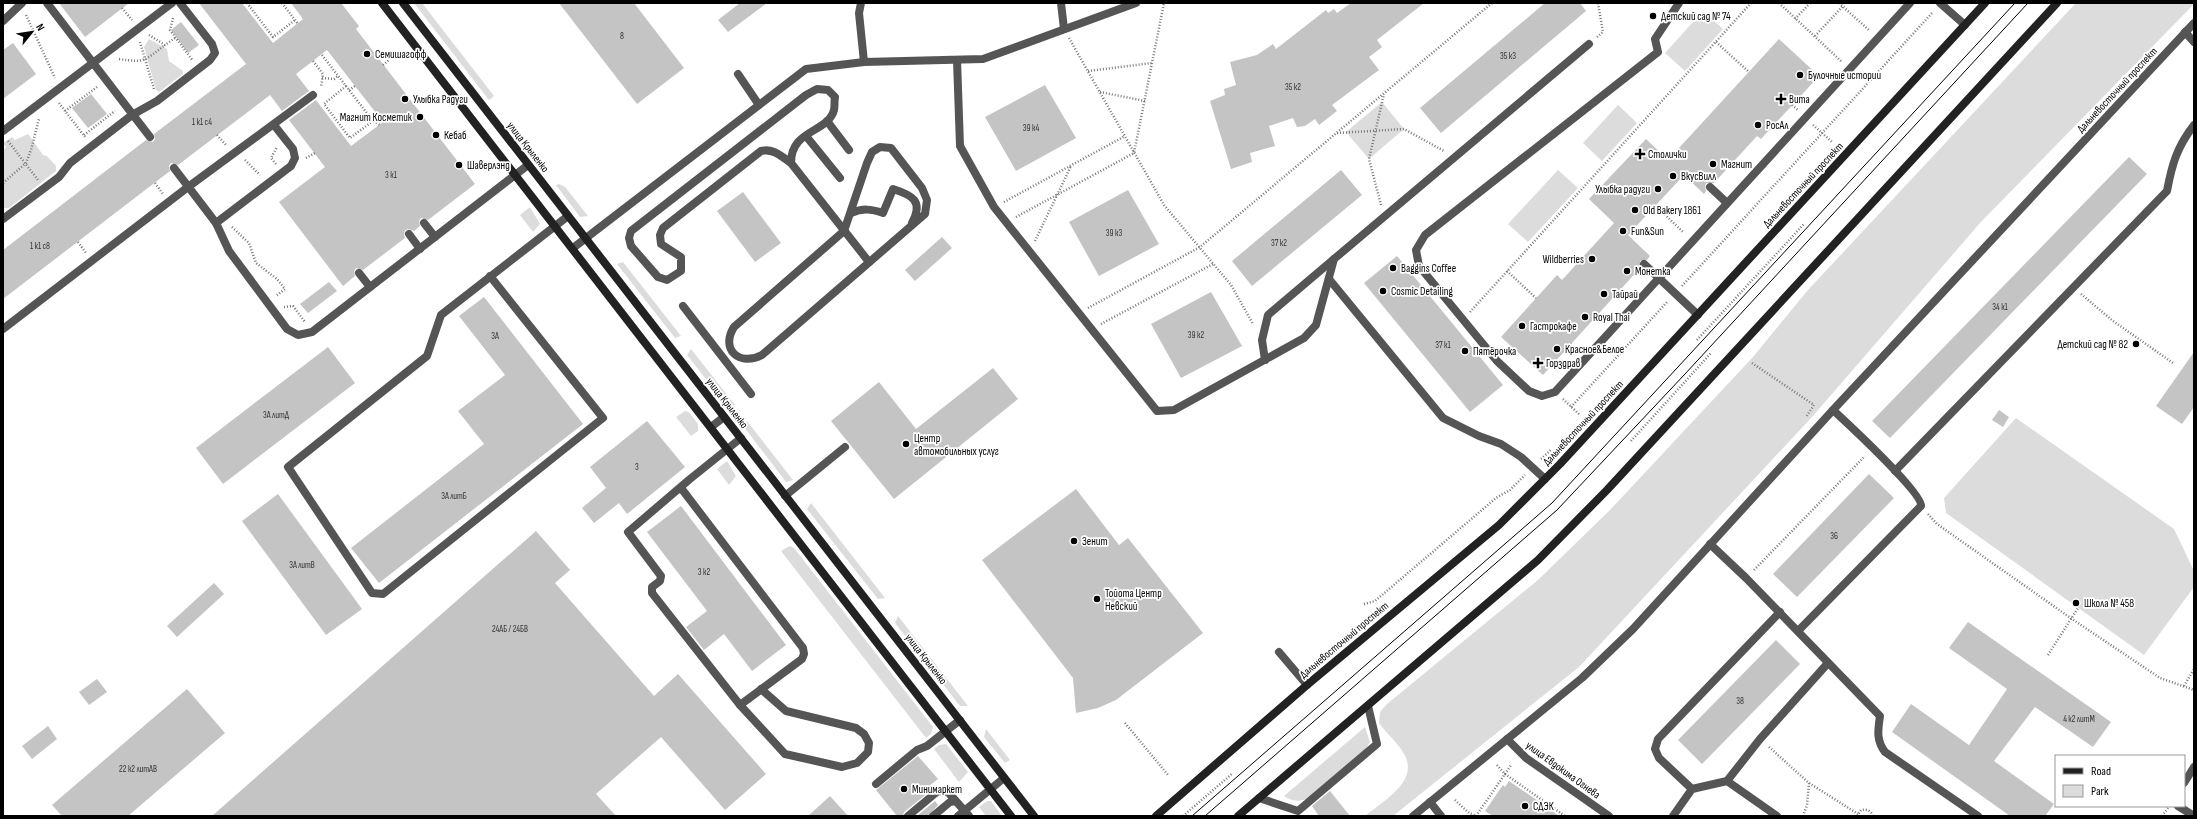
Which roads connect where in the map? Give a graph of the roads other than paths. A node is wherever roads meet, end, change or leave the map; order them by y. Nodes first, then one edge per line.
1 (47, 3) edge
2 (172, 3) edge
3 (180, 3) edge
4 (382, 3) edge
5 (403, 3) edge
6 (861, 3) edge
7 (1061, 3) edge
8 (1136, 3) edge
9 (1679, 3) edge
10 (1910, 3) edge
11 (1940, 3) edge
12 (1985, 3) edge
13 (2057, 3) edge
14 (21, 4) edge
15 (3, 21) edge
16 (2194, 23) edge
17 (1965, 25) junction
18 (1064, 29) junction
19 (2185, 32) junction
20 (2194, 42) edge
21 (1589, 44) road end
22 (957, 60) junction
23 (92, 62) junction
24 (864, 62) junction
25 (738, 74) dead end
26 (313, 95) road end
27 (759, 104) junction
28 (132, 114) junction
29 (827, 121) junction
30 (274, 125) junction
31 (2194, 125) edge
32 (3, 130) edge
33 (806, 136) junction
34 (150, 137) dead end
35 (850, 150) dead end
36 (791, 163) junction
37 (528, 165) junction
38 (174, 168) dead end
39 (516, 175) junction
40 (840, 178) dead end
41 (188, 187) junction
42 (1710, 187) dead end
43 (1727, 203) junction
44 (851, 213) junction
45 (568, 216) junction
46 (3, 219) edge
47 (219, 221) junction
48 (424, 223) dead end
49 (555, 226) junction
50 (909, 229) junction
51 (844, 231) junction
52 (409, 234) dead end
53 (435, 237) junction
54 (585, 238) junction
55 (573, 248) junction
56 (420, 249) junction
57 (1334, 259) junction
58 (869, 262) junction
59 (1644, 264) dead end
60 (359, 273) dead end
61 (490, 276) junction
62 (1659, 278) junction
63 (1329, 279) junction
64 (370, 287) junction
65 (683, 306) dead end
66 (1698, 315) junction
67 (3, 329) edge
68 (1265, 360) junction
69 (751, 394) dead end
70 (1833, 410) junction
71 (724, 417) junction
72 (711, 428) junction
73 (741, 438) junction
74 (845, 447) dead end
75 (728, 449) junction
76 (1895, 471) junction
77 (1545, 479) junction
78 (681, 488) junction
79 (786, 496) junction
80 (1710, 544) junction
81 (1780, 612) junction
82 (1798, 631) junction
83 (1278, 652) dead end
84 (1828, 663) junction
85 (1307, 685) junction
86 (761, 689) junction
87 (740, 705) junction
88 (1368, 706) junction
89 (960, 720) junction
90 (946, 731) junction
91 (1507, 739) junction
92 (2194, 768) edge
93 (1004, 778) junction
94 (1727, 781) junction
95 (2185, 782) edge
96 (876, 784) dead end
97 (990, 789) junction
98 (1692, 789) junction
99 (1259, 798) junction
100 (956, 801) junction
101 (1430, 802) junction
102 (2180, 807) edge
103 (964, 814) edge
104 (908, 816) edge
105 (933, 816) edge
106 (1011, 816) edge
107 (1034, 816) edge
108 (1156, 816) edge
109 (1238, 816) edge
110 (1413, 816) edge
111 (1441, 816) edge
112 (1609, 816) edge
113 (1673, 816) edge
114 (1777, 816) edge
115 (1978, 816) edge
116 (2194, 816) edge

1 - 23 street
2 - 23 street
3 - 28 street
4 - 39 main road
5 - 37 main road, улица Крыленко
6 - 24 street
7 - 18 street
8 - 18 street
9 - 62 street
10 - 43 street
11 - 17 street
12 - 17 main road, Дальневосточный проспект
13 - 88 main road
14 - 15 street
16 - 19 street, Дальневосточный проспект
17 - 66 main road, Дальневосточный проспект
18 - 22 street
19 - 20 street
19 - 70 street, Дальневосточный проспект
21 - 57 street
22 - 24 street
22 - 68 street
23 - 28 street
23 - 32 street
24 - 27 street
25 - 27 street
26 - 30 street
27 - 54 street
28 - 34 street
28 - 46 street
29 - 33 street
29 - 35 street
29 - 36 street
30 - 41 street
30 - 47 street
31 - 76 street
33 - 36 street
33 - 40 street
36 - 51 street
37 - 39 street
37 - 45 main road, улица Крыленко
38 - 41 street
39 - 49 main road
39 - 53 street
41 - 47 street
41 - 67 street
42 - 43 street
43 - 62 street
44 - 50 street
44 - 50 street
44 - 51 street
45 - 49 street
45 - 54 main road, улица Крыленко
47 - 64 street
48 - 53 street
49 - 55 main road
49 - 61 street
50 - 58 street
51 - 58 street
51 - 58 street
52 - 56 street
53 - 56 street
54 - 55 street
54 - 71 main road, улица Крыленко
55 - 72 main road
56 - 64 street
57 - 63 street
57 - 68 street
59 - 62 street
60 - 64 street
61 - 61 street
62 - 66 street
63 - 68 street
63 - 77 street
65 - 69 street
66 - 77 main road, Дальневосточный проспект
70 - 76 street
70 - 80 street, Дальневосточный проспект
71 - 72 street
71 - 73 main road, улица Крыленко
72 - 75 main road
73 - 75 street
73 - 79 main road, улица Крыленко
74 - 79 street
75 - 78 street
75 - 90 main road
76 - 82 street
77 - 85 main road, Дальневосточный проспект
78 - 86 street
78 - 87 street
79 - 89 main road, улица Крыленко
80 - 81 street
80 - 91 street, Дальневосточный проспект
81 - 82 street
81 - 98 street
82 - 84 street
83 - 85 street
84 - 94 street
84 - 115 street
85 - 108 main road, Дальневосточный проспект
86 - 87 street
86 - 87 street
88 - 99 main road
88 - 99 street
89 - 90 street
89 - 93 main road, улица Крыленко
90 - 96 street
90 - 97 main road
91 - 101 street, Дальневосточный проспект
91 - 112 street, улица Евдокима Огнева
92 - 95 street
93 - 97 street
93 - 107 main road, улица Крыленко
94 - 98 street
94 - 114 street
97 - 103 street
97 - 106 main road
98 - 113 street
99 - 109 main road
100 - 103 street
100 - 104 street
100 - 105 street
101 - 110 street, Дальневосточный проспект
101 - 111 street
102 - 116 street

